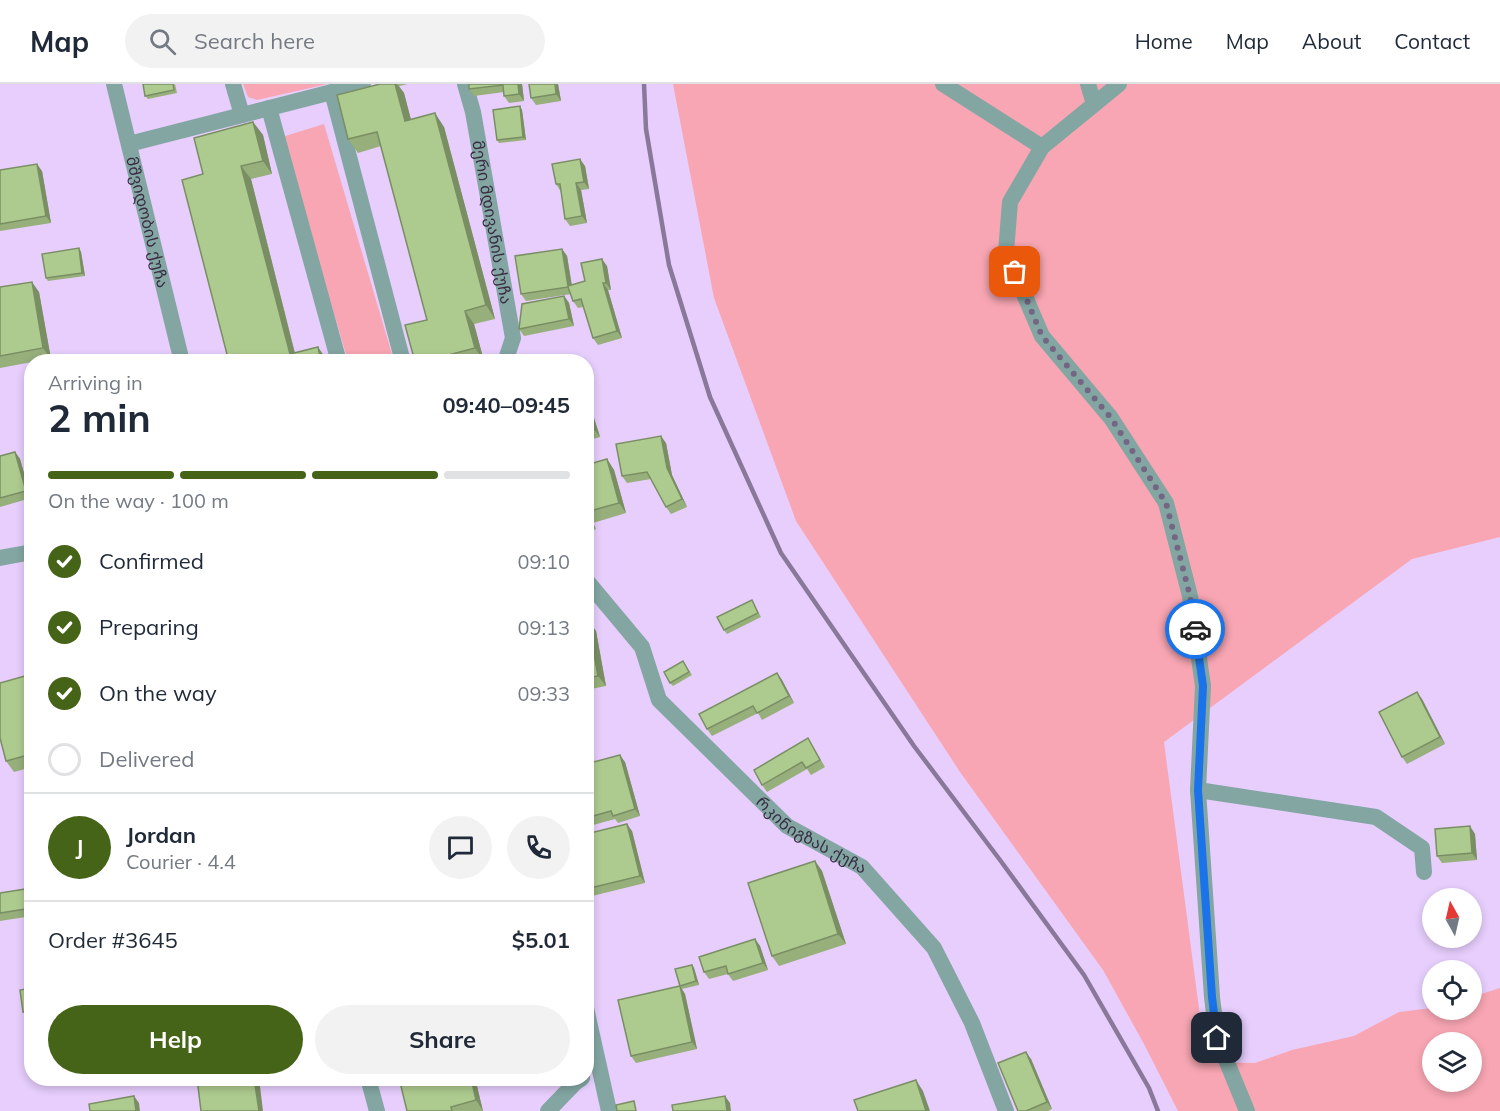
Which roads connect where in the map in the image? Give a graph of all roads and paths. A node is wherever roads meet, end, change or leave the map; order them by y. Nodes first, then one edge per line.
1 (114, 84) edge
2 (233, 84) edge
3 (363, 84) edge
4 (465, 84) edge
5 (943, 84) edge
6 (1089, 84) edge
7 (1119, 84) edge
8 (332, 92) junction
9 (1094, 104) junction
10 (269, 108) junction
11 (242, 115) junction
12 (129, 144) junction
13 (1042, 147) junction
14 (180, 354) edge
15 (337, 354) edge
16 (401, 354) edge
17 (508, 354) edge
18 (24, 554) edge
19 (0, 558) edge
20 (594, 590) edge
21 (1198, 790) junction
22 (1424, 872) dead end
23 (594, 1074) edge
24 (370, 1086) edge
25 (572, 1086) edge
26 (377, 1111) edge
27 (548, 1111) edge
28 (609, 1111) edge
29 (1006, 1111) edge
30 (1247, 1111) edge

1 - 12 street, მშვიდობის ქუჩა
2 - 11 street
3 - 8 street
4 - 17 street, მერი მდივანის ქუჩა
5 - 13 street
6 - 9 street
7 - 9 street
8 - 10 street
8 - 16 street
9 - 13 street
10 - 11 street
10 - 15 street
11 - 12 street
12 - 14 street, მშვიდობის ქუჩა
13 - 21 street
18 - 19 street
20 - 29 street, რკინიგზას ქუჩა
21 - 22 street
21 - 30 street
23 - 28 street
24 - 26 street
25 - 27 street

